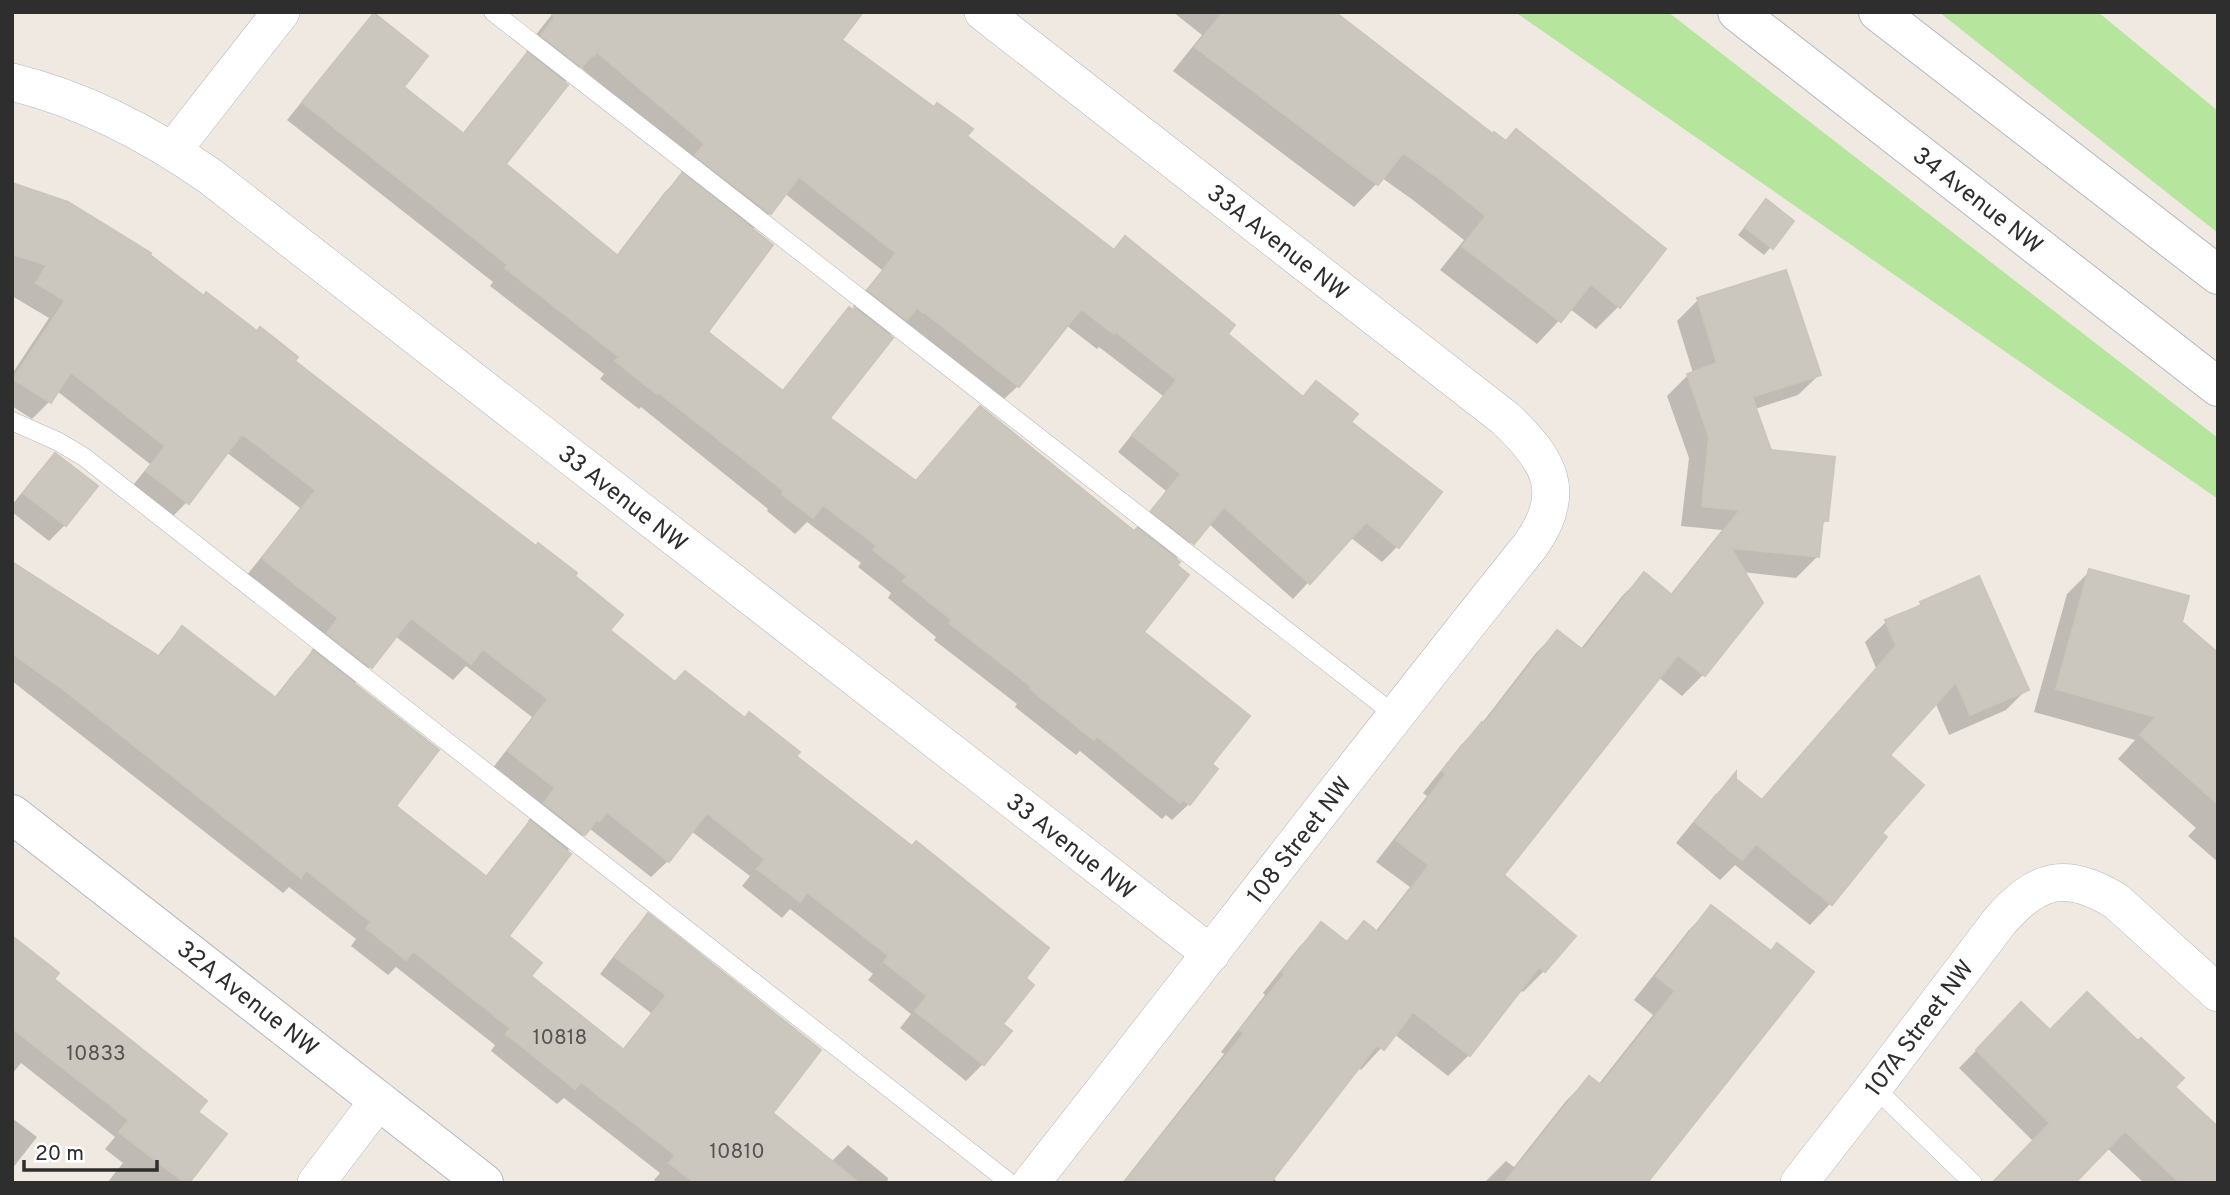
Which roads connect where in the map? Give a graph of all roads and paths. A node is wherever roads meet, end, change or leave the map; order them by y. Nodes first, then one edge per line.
1 (281, 12) edge
2 (493, 12) edge
3 (983, 12) edge
4 (1738, 12) edge
5 (1878, 12) edge
6 (12, 82) edge
7 (173, 150) junction
8 (2218, 275) edge
9 (2218, 387) edge
10 (12, 421) edge
11 (1551, 489) joint
12 (1395, 715) junction
13 (12, 814) edge
14 (1211, 954) junction
15 (2218, 993) edge
16 (1874, 1087) junction
17 (379, 1100) junction
18 (316, 1183) edge
19 (484, 1183) edge
20 (1010, 1183) edge
21 (1031, 1183) edge
22 (1799, 1183) edge
23 (1973, 1183) edge

1 - 7 street
2 - 12 lane
3 - 11 street, 33A Avenue NW
4 - 9 main road, 34 Avenue NW
5 - 8 main road
6 - 7 street, 33 Avenue NW
7 - 14 street, 33 Avenue NW
10 - 20 lane
11 - 12 street, 108 Street NW
12 - 14 street, 108 Street NW
13 - 17 main road, 32A Avenue NW
14 - 21 street, 108 Street NW
15 - 16 street, 107A Street NW
16 - 22 street, 107A Street NW
16 - 23 lane
17 - 18 street
17 - 19 main road, 32A Avenue NW

